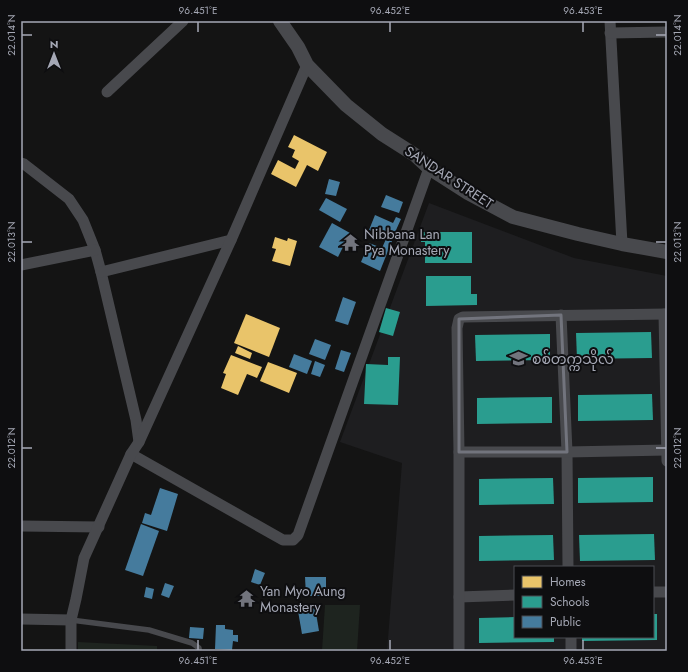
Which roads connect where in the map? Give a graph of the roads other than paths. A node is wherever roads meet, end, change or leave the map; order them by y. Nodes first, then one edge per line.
1 (183, 21) edge
2 (280, 21) edge
3 (610, 21) edge
4 (667, 32) edge
5 (610, 33) junction
6 (307, 65) junction
7 (107, 92) dead end
8 (21, 163) edge
9 (429, 168) junction
10 (231, 240) junction
11 (622, 244) junction
12 (95, 250) junction
13 (667, 252) edge
14 (21, 265) edge
15 (102, 272) junction
16 (665, 314) edge
17 (561, 315) junction
18 (139, 442) junction
19 (667, 450) edge
20 (459, 452) junction
21 (567, 452) junction
22 (132, 454) junction
23 (667, 461) edge
24 (21, 526) edge
25 (99, 527) junction
26 (568, 566) edge
27 (654, 592) edge
28 (667, 592) edge
29 (514, 595) edge
30 (459, 597) junction
31 (21, 619) edge
32 (71, 620) junction
33 (571, 638) edge
34 (71, 651) edge
35 (199, 651) edge
36 (460, 651) edge
37 (571, 651) edge

1 - 7 street
2 - 6 street, SANDAR STREET
3 - 5 street
4 - 5 street
5 - 11 street
6 - 9 street, SANDAR STREET
6 - 10 street
8 - 12 street
9 - 11 street, SANDAR STREET
9 - 22 street
10 - 15 street
10 - 18 street
11 - 13 street, SANDAR STREET
12 - 14 street
12 - 15 street
15 - 18 street
16 - 17 street
16 - 19 street
17 - 20 street
17 - 21 street
18 - 22 street
19 - 21 street
19 - 23 street
20 - 21 street
20 - 30 street
21 - 26 street
22 - 25 street
24 - 25 street
25 - 32 street
27 - 28 street
29 - 30 street
30 - 36 street
31 - 32 street
32 - 34 street
32 - 35 lane
33 - 37 street

